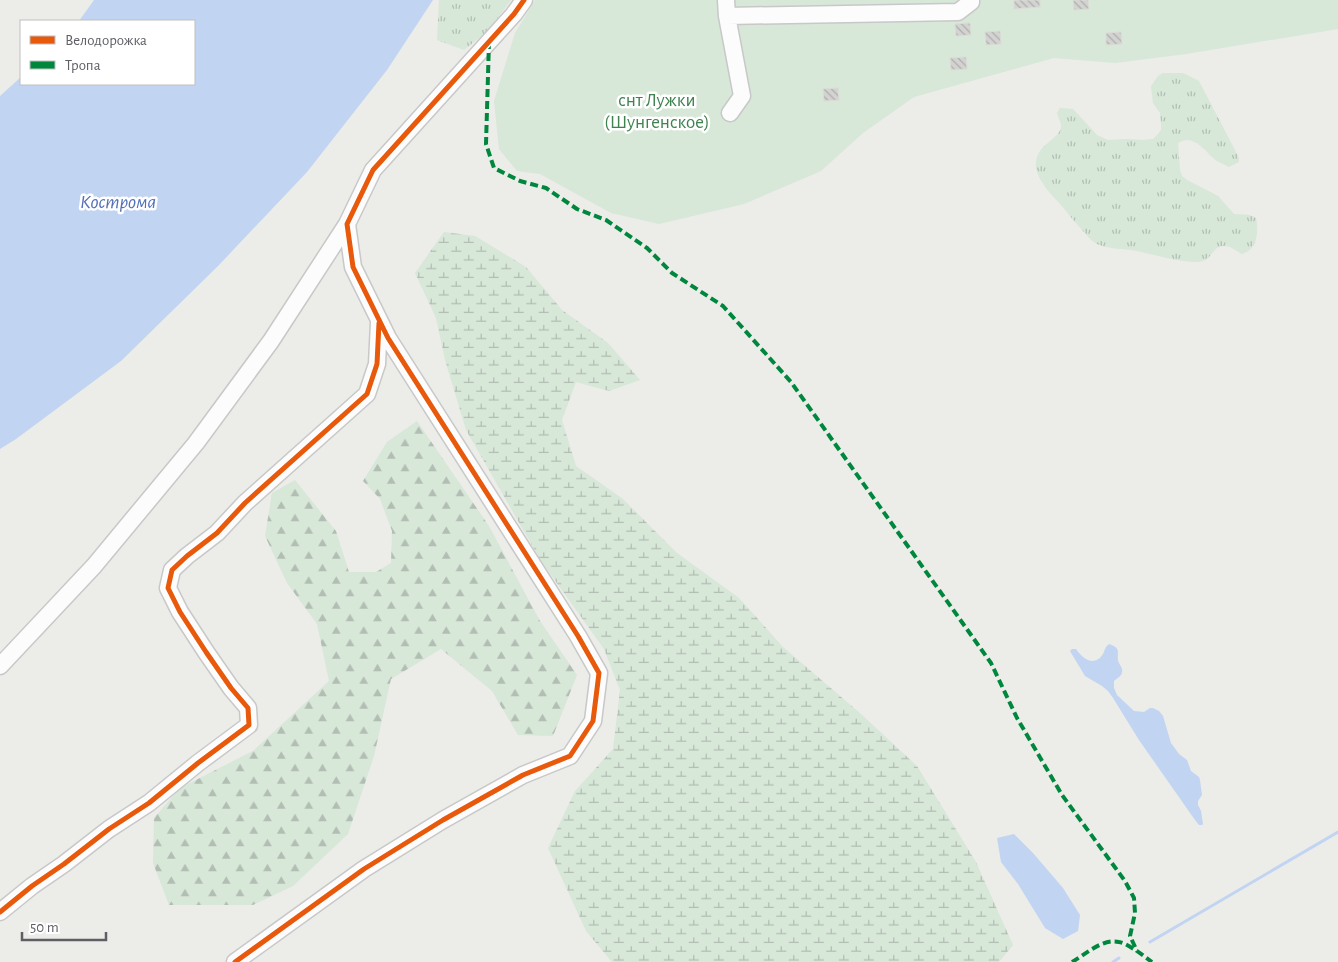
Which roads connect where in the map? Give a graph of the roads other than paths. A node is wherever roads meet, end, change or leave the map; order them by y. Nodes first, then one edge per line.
1 (524, 0) edge
2 (971, 0) edge
3 (727, 8) edge
4 (730, 113) dead end
5 (347, 224) junction
6 (380, 321) junction
7 (0, 666) edge
8 (0, 912) edge
9 (235, 962) edge

1 - 5 street
2 - 3 street
3 - 4 street
5 - 6 street
5 - 7 street
6 - 8 street
6 - 9 street

